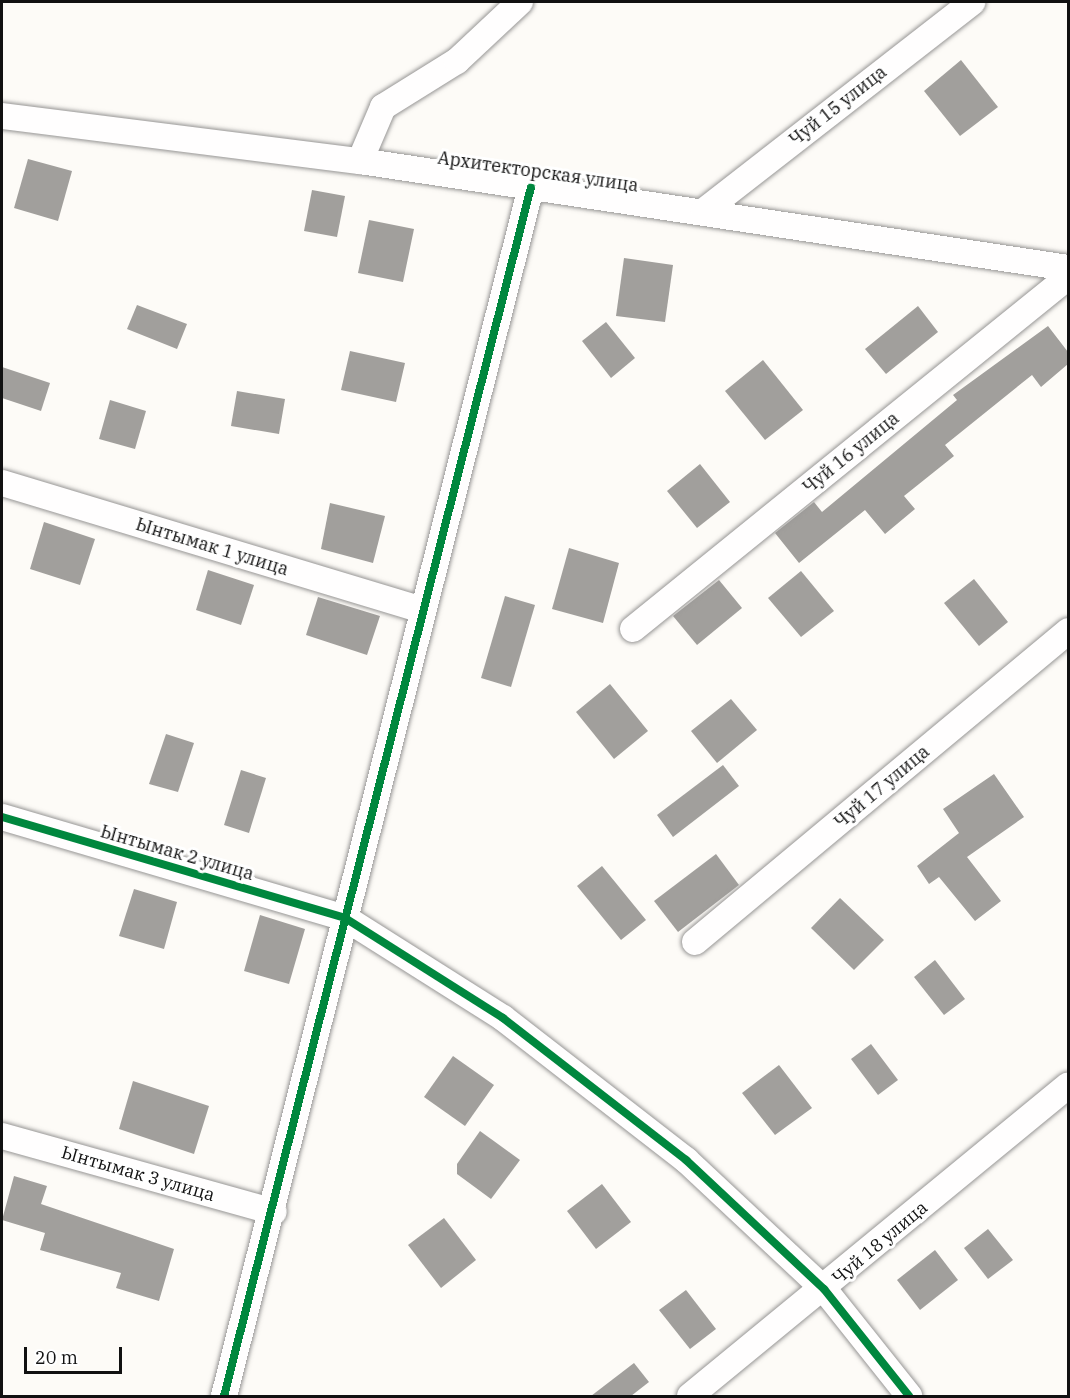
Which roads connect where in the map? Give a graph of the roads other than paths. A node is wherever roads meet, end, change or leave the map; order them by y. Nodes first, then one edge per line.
1 (520, 2) edge
2 (972, 2) edge
3 (2, 116) edge
4 (360, 161) junction
5 (531, 187) junction
6 (704, 211) junction
7 (1068, 268) edge
8 (1068, 277) edge
9 (2, 483) edge
10 (423, 610) junction
11 (633, 629) dead end
12 (1068, 631) edge
13 (2, 817) edge
14 (345, 918) junction
15 (695, 942) dead end
16 (1068, 1086) edge
17 (2, 1136) edge
18 (274, 1212) junction
19 (824, 1289) junction
20 (224, 1396) edge
21 (690, 1396) edge
22 (909, 1396) edge

1 - 4 street
2 - 6 street, Чуй 15 улица
3 - 4 street, Архитекторская улица
4 - 5 street, Архитекторская улица
5 - 6 street, Архитекторская улица
5 - 10 street
6 - 7 street, Архитекторская улица
8 - 11 street, Чуй 16 улица
9 - 10 street, Ынтымак 1 улица
10 - 14 street
12 - 15 street, Чуй 17 улица
13 - 14 street, Ынтымак 2 улица
14 - 18 street
14 - 19 street, Ынтымак 2 улица
16 - 19 street, Чуй 18 улица
17 - 18 street, Ынтымак 3 улица
18 - 20 street
19 - 21 street, Чуй 18 улица
19 - 22 street, Ынтымак 2 улица

